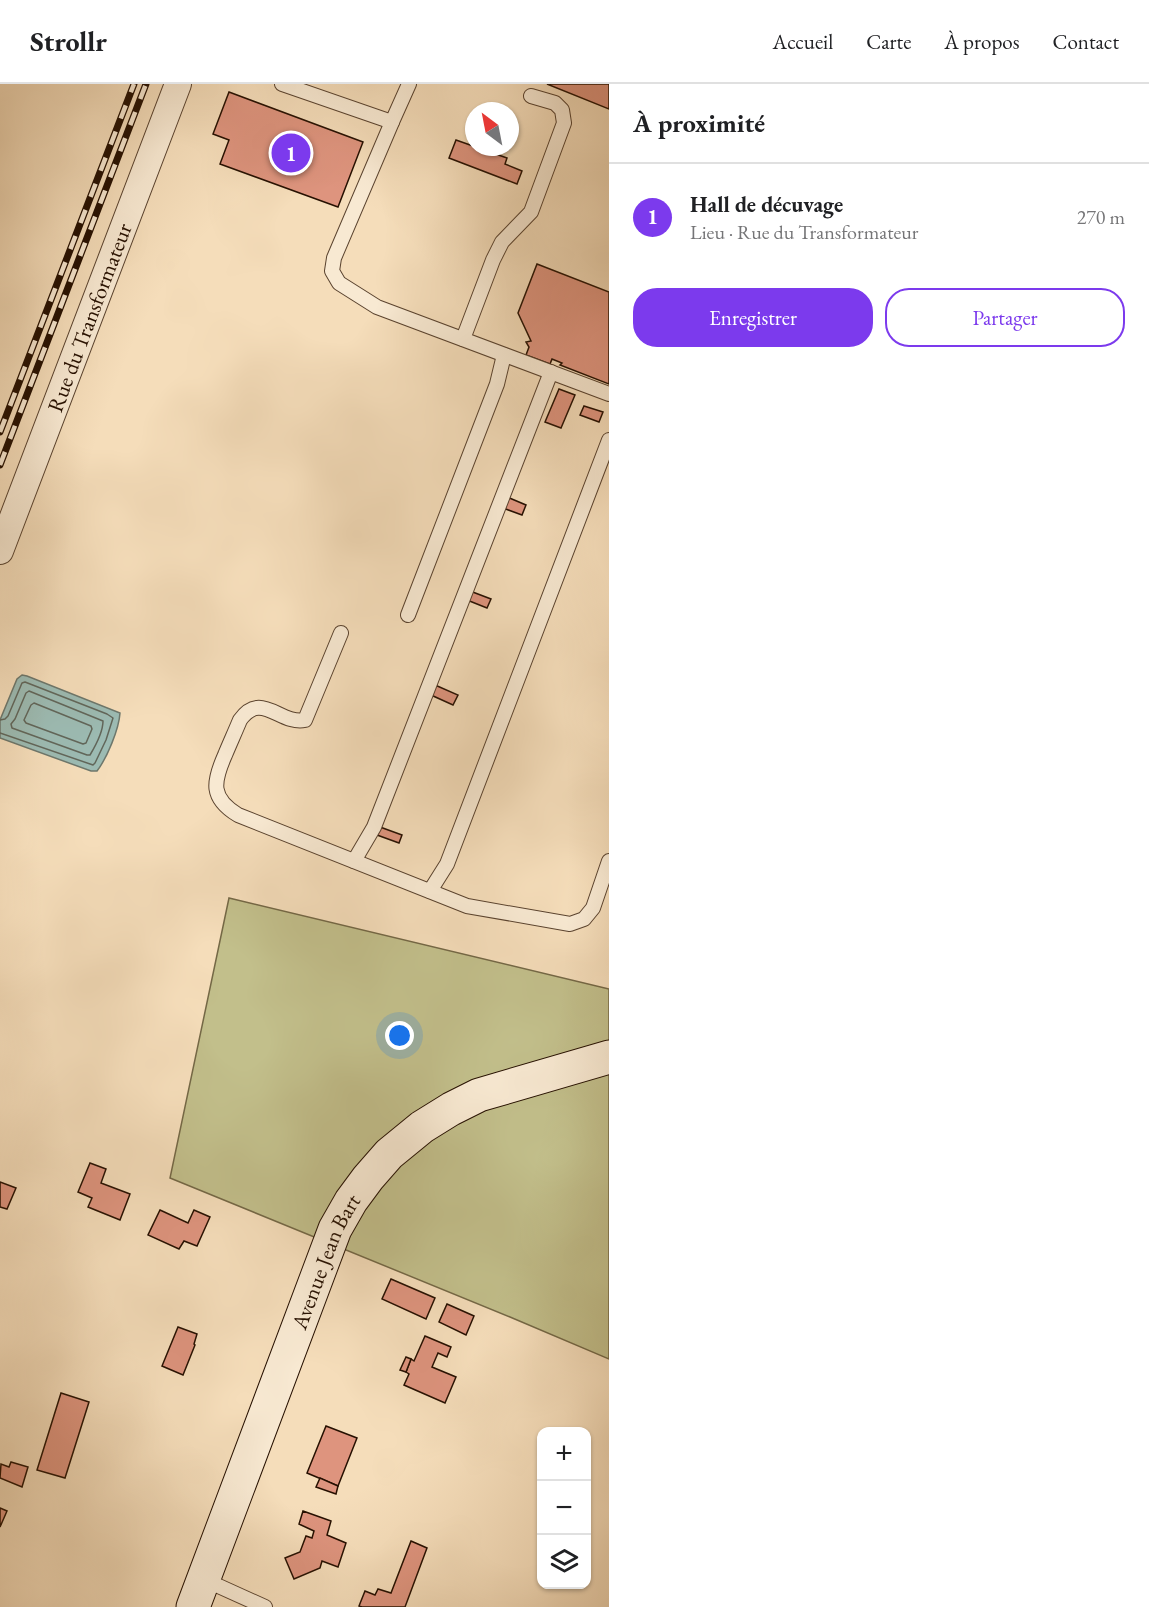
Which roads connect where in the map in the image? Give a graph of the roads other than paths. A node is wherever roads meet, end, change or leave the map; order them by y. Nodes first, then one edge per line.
1 (178, 84) edge
2 (282, 84) edge
3 (409, 84) edge
4 (531, 96) dead end
5 (392, 122) junction
6 (463, 339) junction
7 (504, 355) junction
8 (551, 372) junction
9 (609, 394) edge
10 (609, 440) edge
11 (0, 551) edge
12 (408, 615) dead end
13 (341, 633) dead end
14 (354, 861) junction
15 (609, 861) edge
16 (430, 891) junction
17 (603, 898) edge
18 (609, 1057) edge
19 (198, 1593) edge
20 (265, 1607) edge

1 - 11 street, Rue du Transformateur
2 - 5 lane
3 - 5 lane
4 - 6 lane
5 - 6 lane
6 - 7 lane
7 - 8 lane
7 - 12 lane
8 - 9 lane
8 - 14 lane
10 - 16 lane
13 - 14 lane
14 - 16 lane
15 - 17 lane
16 - 17 lane
18 - 19 street, Avenue Jean Bart
19 - 20 lane

